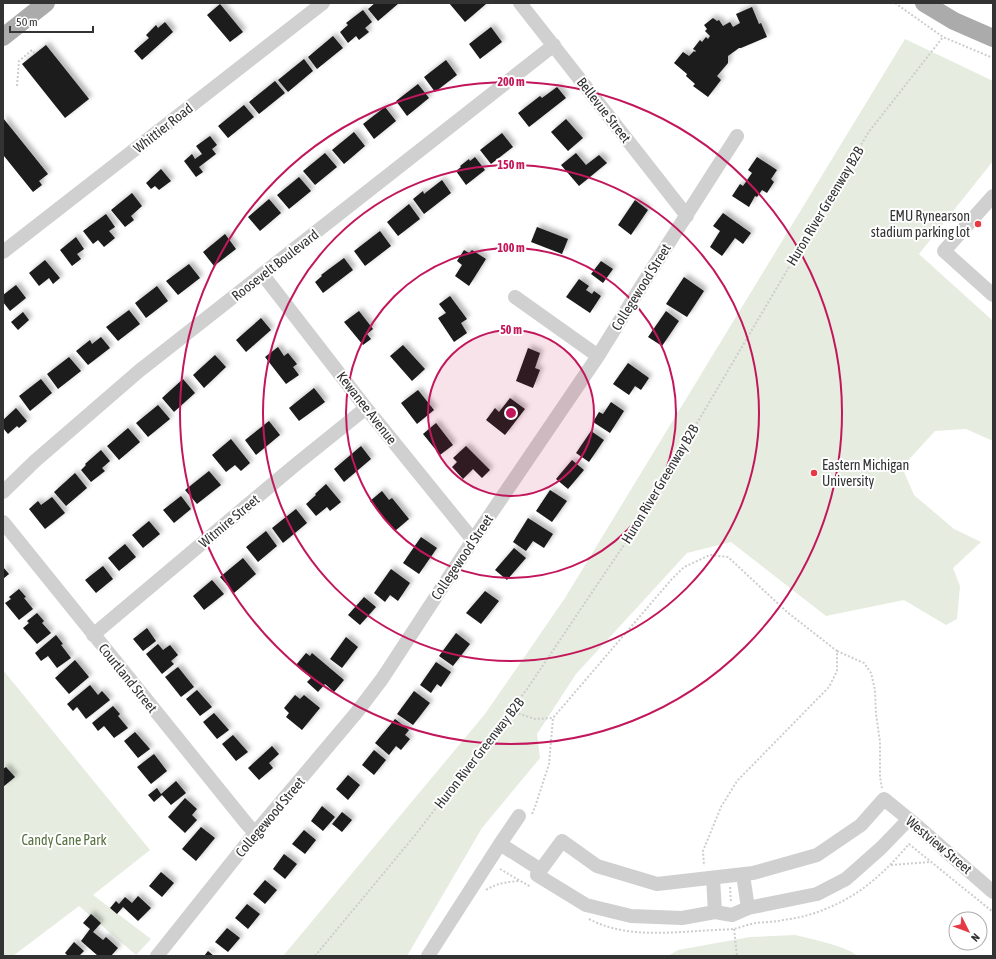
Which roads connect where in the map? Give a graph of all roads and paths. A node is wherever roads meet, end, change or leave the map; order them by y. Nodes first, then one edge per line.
1 (323, 3) edge
2 (520, 3) edge
3 (895, 3) edge
4 (924, 3) edge
5 (42, 4) edge
6 (3, 37) edge
7 (943, 37) junction
8 (993, 38) edge
9 (554, 45) junction
10 (35, 54) dead end
11 (993, 58) edge
12 (17, 86) dead end
13 (737, 136) dead end
14 (993, 196) edge
15 (687, 216) junction
16 (3, 252) edge
17 (263, 274) junction
18 (993, 295) edge
19 (514, 298) dead end
20 (598, 356) junction
21 (366, 408) junction
22 (3, 492) edge
23 (3, 522) edge
24 (473, 540) junction
25 (93, 635) junction
26 (837, 651) junction
27 (511, 711) junction
28 (884, 799) junction
29 (519, 816) dead end
30 (909, 820) junction
31 (255, 833) junction
32 (500, 844) junction
33 (931, 862) dead end
34 (891, 865) dead end
35 (541, 870) junction
36 (708, 872) junction
37 (743, 875) junction
38 (520, 881) dead end
39 (486, 890) dead end
40 (993, 892) edge
41 (748, 908) junction
42 (715, 912) junction
43 (157, 956) edge
44 (315, 956) edge
45 (428, 956) edge

1 - 16 street, Whittier Road
2 - 9 street, Bellevue Street
3 - 7 path
4 - 8 main road
5 - 6 main road
7 - 11 path
7 - 27 path, Huron River Greenway B2B
9 - 15 street, Bellevue Street
9 - 17 street, Roosevelt Boulevard
10 - 12 path
13 - 15 street, Collegewood Street
14 - 18 street
15 - 20 street, Collegewood Street
17 - 21 street, Kewanee Avenue
17 - 22 street, Roosevelt Boulevard
19 - 20 street
20 - 24 street, Collegewood Street
21 - 24 street, Kewanee Avenue
21 - 25 street, Witmire Street
23 - 25 street, Courtland Street
24 - 31 street, Collegewood Street
25 - 31 street, Courtland Street
26 - 27 path
26 - 28 path
26 - 36 path
27 - 44 path, Huron River Greenway B2B
28 - 30 street, Westview Street
28 - 37 street
29 - 32 street
30 - 40 street, Westview Street
30 - 41 street
31 - 43 street, Collegewood Street
32 - 35 street
32 - 45 street
33 - 34 path
35 - 36 street
35 - 42 street
36 - 37 street
36 - 42 street
37 - 41 street
38 - 39 path
41 - 42 street

